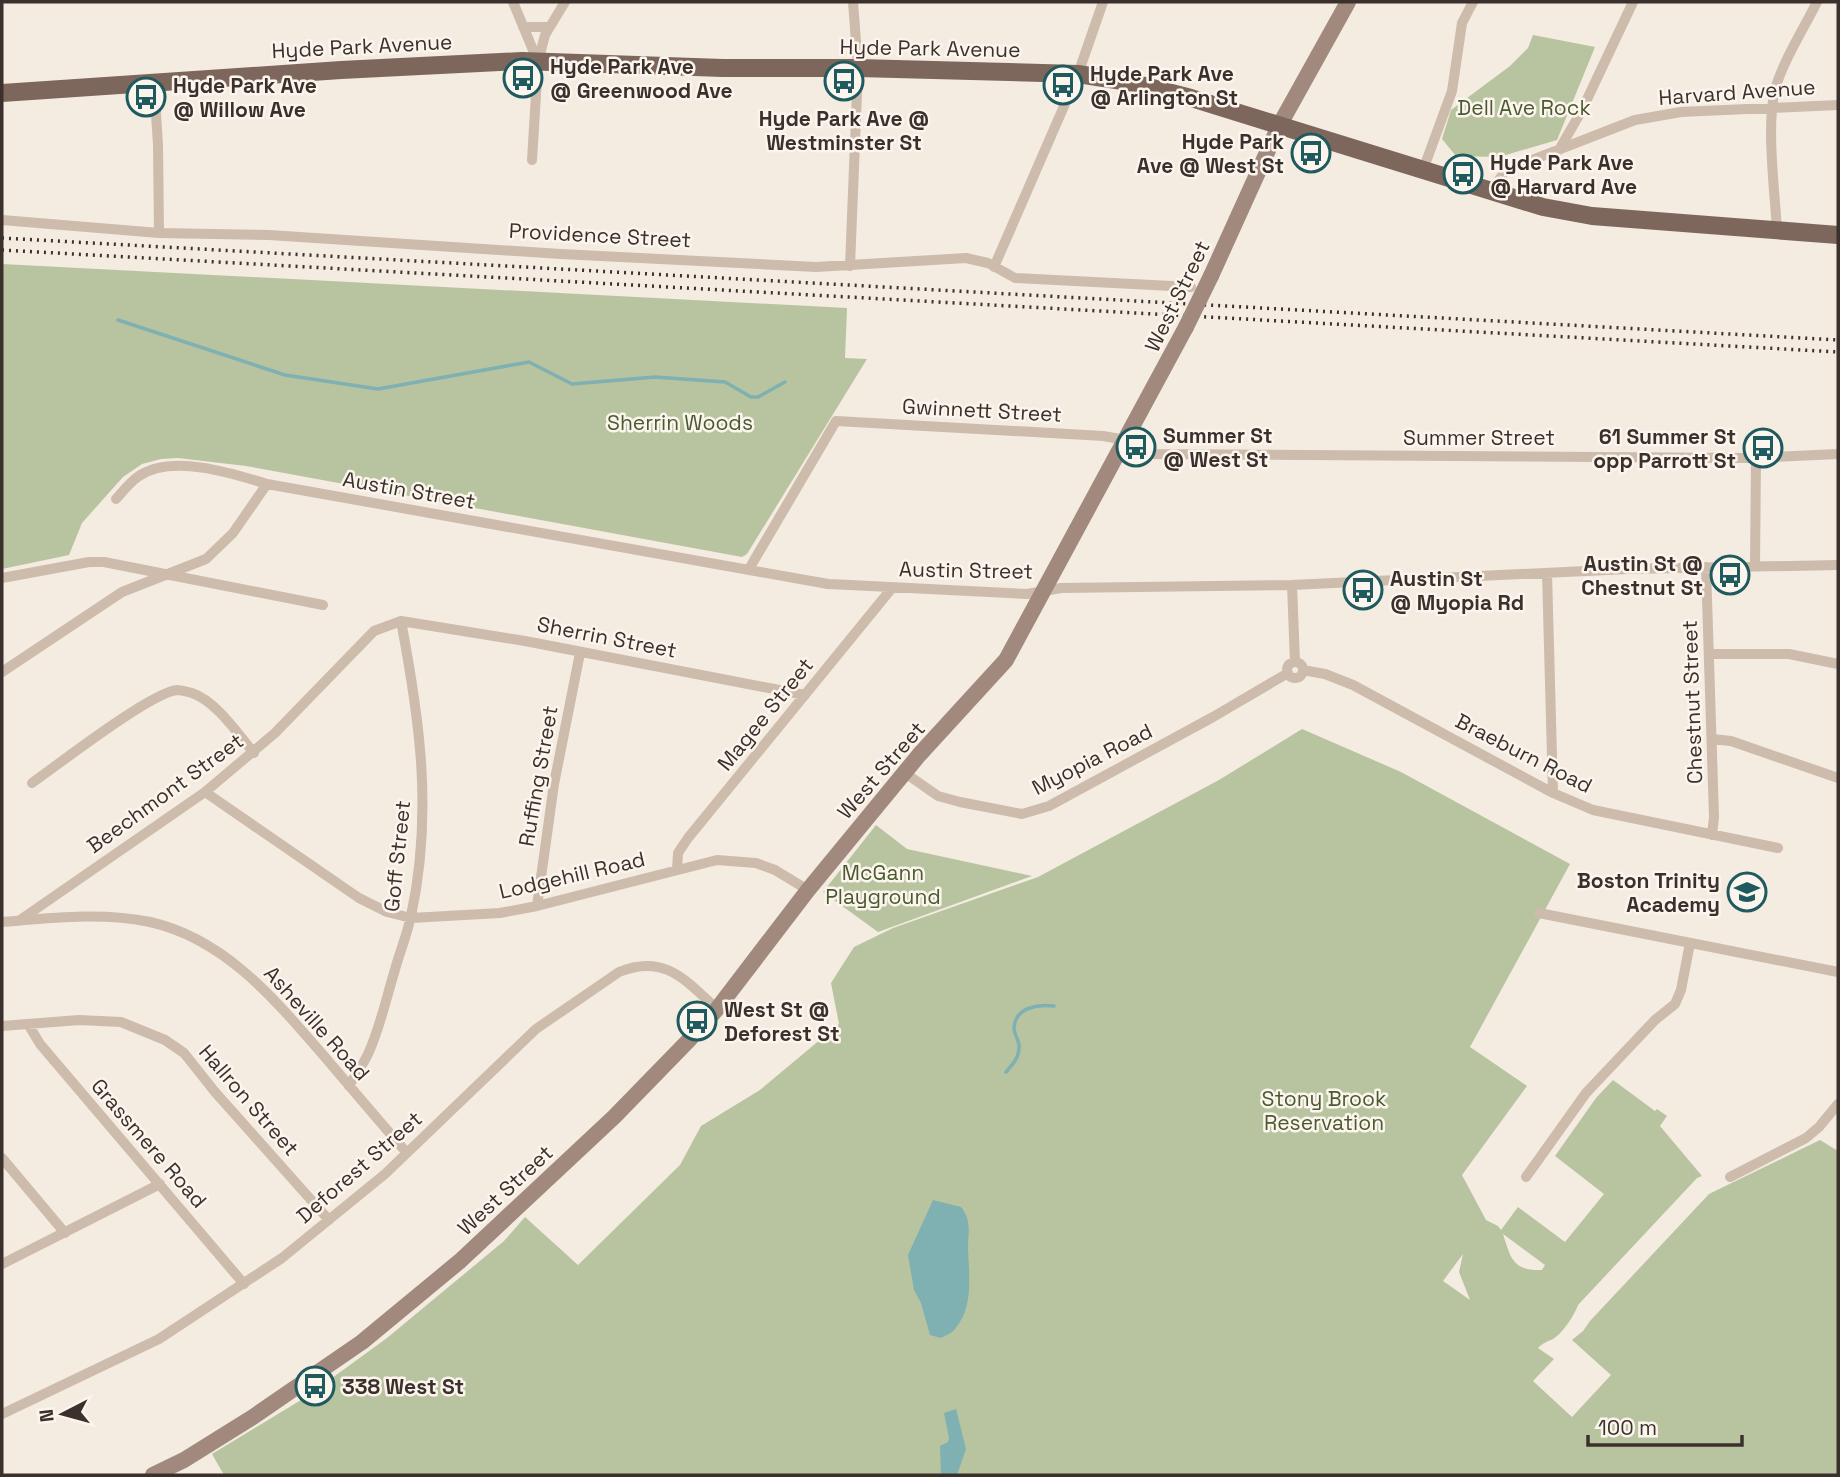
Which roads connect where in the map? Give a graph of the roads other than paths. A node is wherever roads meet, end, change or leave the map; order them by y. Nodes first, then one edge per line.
1 (513, 2) edge
2 (565, 2) edge
3 (853, 2) edge
4 (1103, 2) edge
5 (1348, 2) edge
6 (1472, 2) edge
7 (1633, 2) edge
8 (1817, 2) edge
9 (523, 27) junction
10 (549, 27) junction
11 (538, 62) junction
12 (858, 68) junction
13 (1078, 75) junction
14 (154, 83) junction
15 (2, 93) edge
16 (1838, 105) edge
17 (1772, 108) junction
18 (1279, 126) junction
19 (1559, 150) junction
20 (532, 160) dead end
21 (1423, 170) junction
22 (1491, 191) junction
23 (2, 220) edge
24 (1777, 231) junction
25 (159, 233) junction
26 (1838, 235) edge
27 (850, 266) junction
28 (994, 267) junction
29 (1191, 287) dead end
30 (1123, 446) junction
31 (1838, 454) edge
32 (1756, 457) junction
33 (267, 484) junction
34 (116, 499) dead end
35 (1838, 565) edge
36 (1755, 566) junction
37 (1706, 567) junction
38 (749, 569) junction
39 (1547, 573) junction
40 (167, 574) junction
41 (2, 578) edge
42 (1292, 585) junction
43 (892, 588) junction
44 (1044, 591) junction
45 (323, 605) dead end
46 (401, 621) junction
47 (580, 653) junction
48 (1710, 654) junction
49 (1838, 664) edge
50 (1299, 666) junction
51 (2, 671) edge
52 (805, 695) junction
53 (1712, 739) junction
54 (254, 753) junction
55 (905, 773) junction
56 (1838, 778) edge
57 (32, 783) dead end
58 (205, 792) junction
59 (1553, 793) junction
60 (1712, 835) junction
61 (1778, 848) dead end
62 (677, 869) junction
63 (808, 890) junction
64 (537, 906) junction
65 (1539, 914) dead end
66 (411, 918) junction
67 (20, 921) junction
68 (2, 922) edge
69 (1690, 943) junction
70 (1838, 972) edge
71 (717, 1009) junction
72 (28, 1024) junction
73 (2, 1026) edge
74 (349, 1086) junction
75 (1838, 1104) edge
76 (407, 1153) junction
77 (2, 1158) edge
78 (1526, 1177) dead end
79 (1730, 1177) dead end
80 (160, 1184) junction
81 (329, 1220) junction
82 (65, 1233) junction
83 (2, 1264) edge
84 (244, 1284) junction
85 (2, 1414) edge
86 (153, 1475) edge

1 - 9 street
2 - 10 street
3 - 12 street
4 - 13 street
5 - 18 street, West Street
6 - 21 street
7 - 19 street
8 - 17 street
9 - 10 street
9 - 11 street
10 - 11 street
11 - 12 main road, Hyde Park Avenue
11 - 14 main road, Hyde Park Avenue
11 - 20 street
12 - 13 main road, Hyde Park Avenue
12 - 27 street
13 - 18 main road, Hyde Park Avenue
13 - 28 street
14 - 15 main road, Hyde Park Avenue
14 - 25 street
16 - 17 street, Harvard Avenue
17 - 19 street, Harvard Avenue
17 - 24 street
18 - 21 main road, Hyde Park Avenue
18 - 30 street, West Street, bridge
19 - 22 street, Harvard Avenue
21 - 22 main road, Hyde Park Avenue
22 - 24 main road, Hyde Park Avenue
23 - 25 street, Providence Street
24 - 26 main road, Hyde Park Avenue
25 - 27 street, Providence Street
27 - 28 street, Providence Street
28 - 29 street, Providence Street
30 - 32 street, Summer Street
30 - 38 street, Gwinnett Street
30 - 44 street, West Street
31 - 32 street, Summer Street
32 - 36 street
33 - 34 street, Austin Street
33 - 38 street, Austin Street
33 - 40 street
35 - 36 street, Austin Street
36 - 37 street, Austin Street
37 - 39 street, Austin Street
37 - 48 street, Chestnut Street
38 - 43 street, Austin Street
39 - 42 street, Austin Street
39 - 59 street
40 - 41 street
40 - 45 street
40 - 51 street
42 - 44 street, Austin Street
42 - 50 street
43 - 44 street, Austin Street
43 - 52 street, Magee Street
44 - 55 street, West Street
46 - 47 street, Sherrin Street
46 - 54 street, Beechmont Street
46 - 66 street, Goff Street
47 - 52 street, Sherrin Street
47 - 64 street, Ruffing Street
48 - 49 street
48 - 53 street, Chestnut Street
50 - 55 street, Myopia Road
50 - 59 street, Braeburn Road
52 - 62 street, Magee Street
53 - 56 street
53 - 60 street, Chestnut Street
54 - 57 street
54 - 58 street, Beechmont Street
55 - 63 street, West Street
58 - 66 street, Lodgehill Road
58 - 67 street, Beechmont Street
59 - 60 street, Braeburn Road
60 - 61 street, Braeburn Road
62 - 63 street, Lodgehill Road
62 - 64 street, Lodgehill Road
63 - 71 street, West Street
64 - 66 street, Lodgehill Road
65 - 69 street
66 - 74 street, Goff Street
67 - 68 street
67 - 74 street, Asheville Road
69 - 70 street
69 - 78 street
71 - 76 street, Deforest Street
71 - 86 street, West Street
72 - 73 street, Hallron Street
72 - 80 street, Grassmere Road
72 - 81 street, Hallron Street
74 - 76 street, Asheville Road
75 - 79 street
76 - 81 street, Deforest Street
77 - 82 street
80 - 82 street
80 - 84 street, Grassmere Road
81 - 84 street, Deforest Street
82 - 83 street
84 - 85 street, Deforest Street

